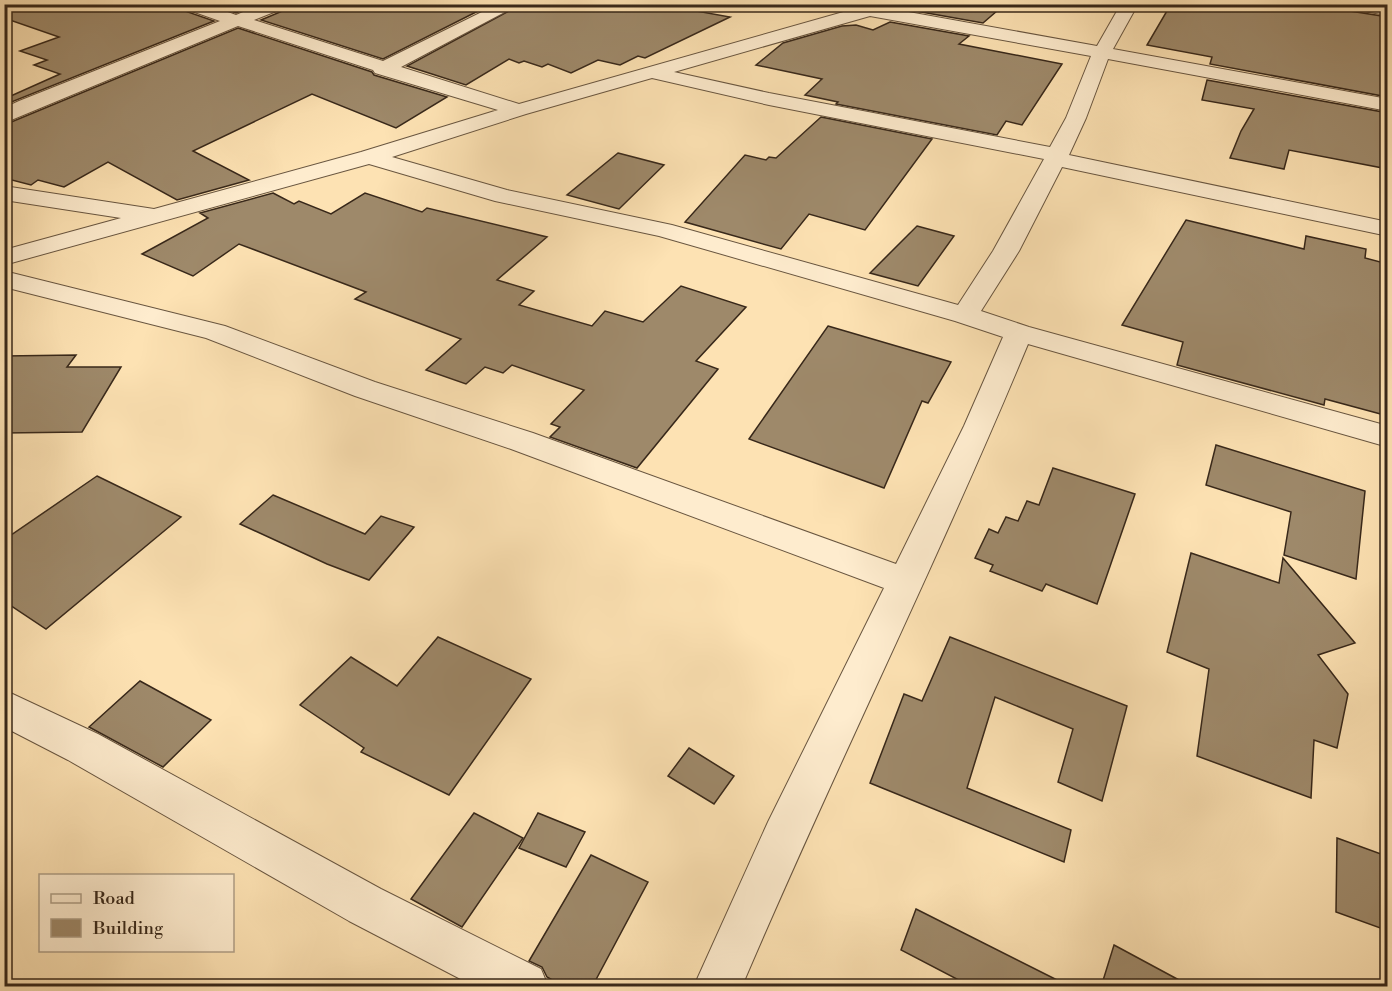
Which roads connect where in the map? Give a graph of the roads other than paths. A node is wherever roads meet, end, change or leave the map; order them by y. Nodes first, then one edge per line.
1 (189, 4) edge
2 (278, 4) edge
3 (512, 4) edge
4 (892, 4) edge
5 (1130, 4) edge
6 (1350, 4) edge
7 (1382, 8) edge
8 (868, 10) junction
9 (235, 22) junction
10 (1101, 53) junction
11 (382, 69) junction
12 (651, 72) junction
13 (1388, 105) edge
14 (519, 110) junction
15 (4, 117) edge
16 (369, 157) junction
17 (1057, 157) junction
18 (4, 193) edge
19 (154, 217) junction
20 (1388, 229) edge
21 (4, 258) edge
22 (4, 279) edge
23 (965, 315) junction
24 (1019, 333) junction
25 (1388, 437) edge
26 (906, 582) junction
27 (4, 707) edge
28 (524, 987) edge
29 (718, 987) edge

1 - 9 street
2 - 9 street
3 - 11 street
4 - 8 street
5 - 10 street
6 - 7 street
8 - 10 street
8 - 12 street
9 - 11 street
9 - 15 street
10 - 13 street
10 - 17 street
11 - 14 street
12 - 14 street
12 - 17 street
14 - 16 street
16 - 19 street
16 - 23 street
17 - 20 street
17 - 23 street
18 - 19 street
19 - 21 street
22 - 26 street
23 - 24 street
24 - 25 street
24 - 26 street
26 - 29 street
27 - 28 street

